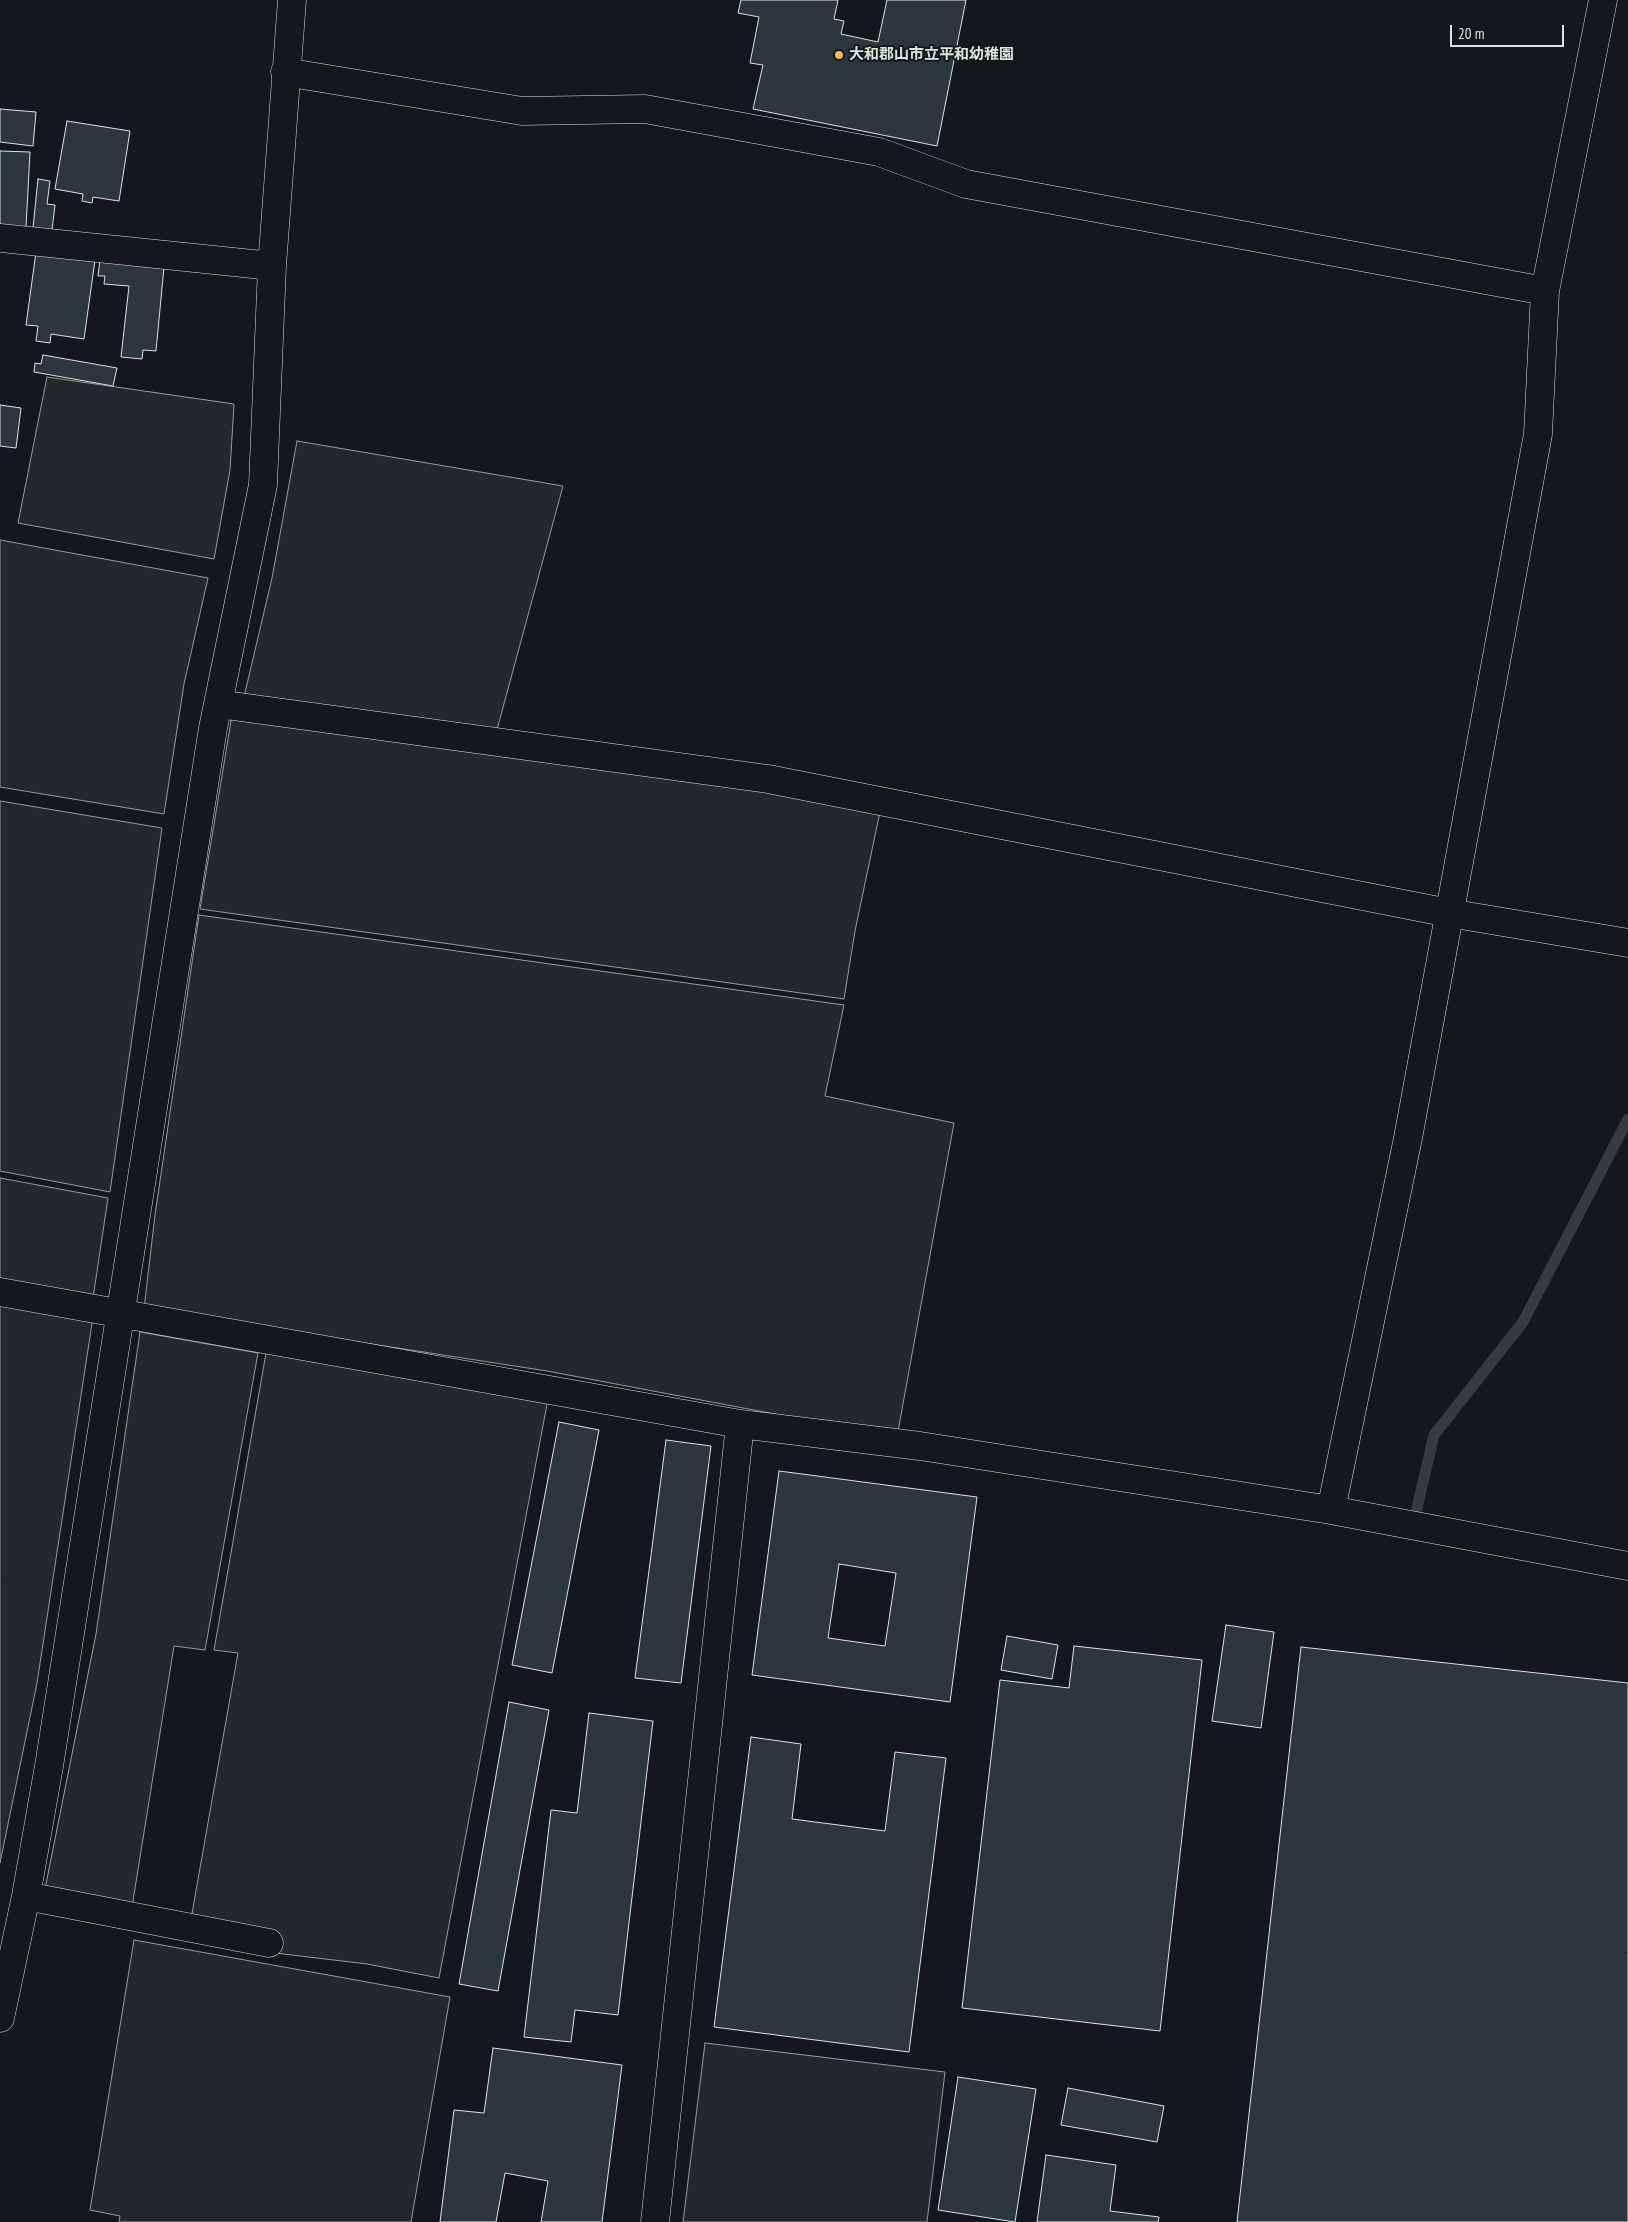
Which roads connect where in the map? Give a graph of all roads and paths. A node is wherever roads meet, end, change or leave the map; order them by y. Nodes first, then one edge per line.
1 (292, 0) edge
2 (1603, 0) edge
3 (285, 72) junction
4 (0, 238) edge
5 (272, 266) junction
6 (1545, 292) junction
7 (218, 704) junction
8 (1449, 913) junction
9 (1628, 944) edge
10 (0, 1292) edge
11 (120, 1314) junction
12 (740, 1424) junction
13 (1331, 1510) junction
14 (1628, 1566) edge
15 (26, 1896) junction
16 (269, 1943) dead end
17 (0, 2018) edge
18 (655, 2222) edge

1 - 3 street
2 - 6 street
3 - 5 street
3 - 6 street
4 - 5 street
5 - 7 street
6 - 8 street
7 - 8 street
7 - 11 street
8 - 9 street
8 - 13 street
10 - 11 street
11 - 12 street
11 - 15 street
12 - 13 street
12 - 18 street
13 - 14 street
15 - 16 street
15 - 17 street

